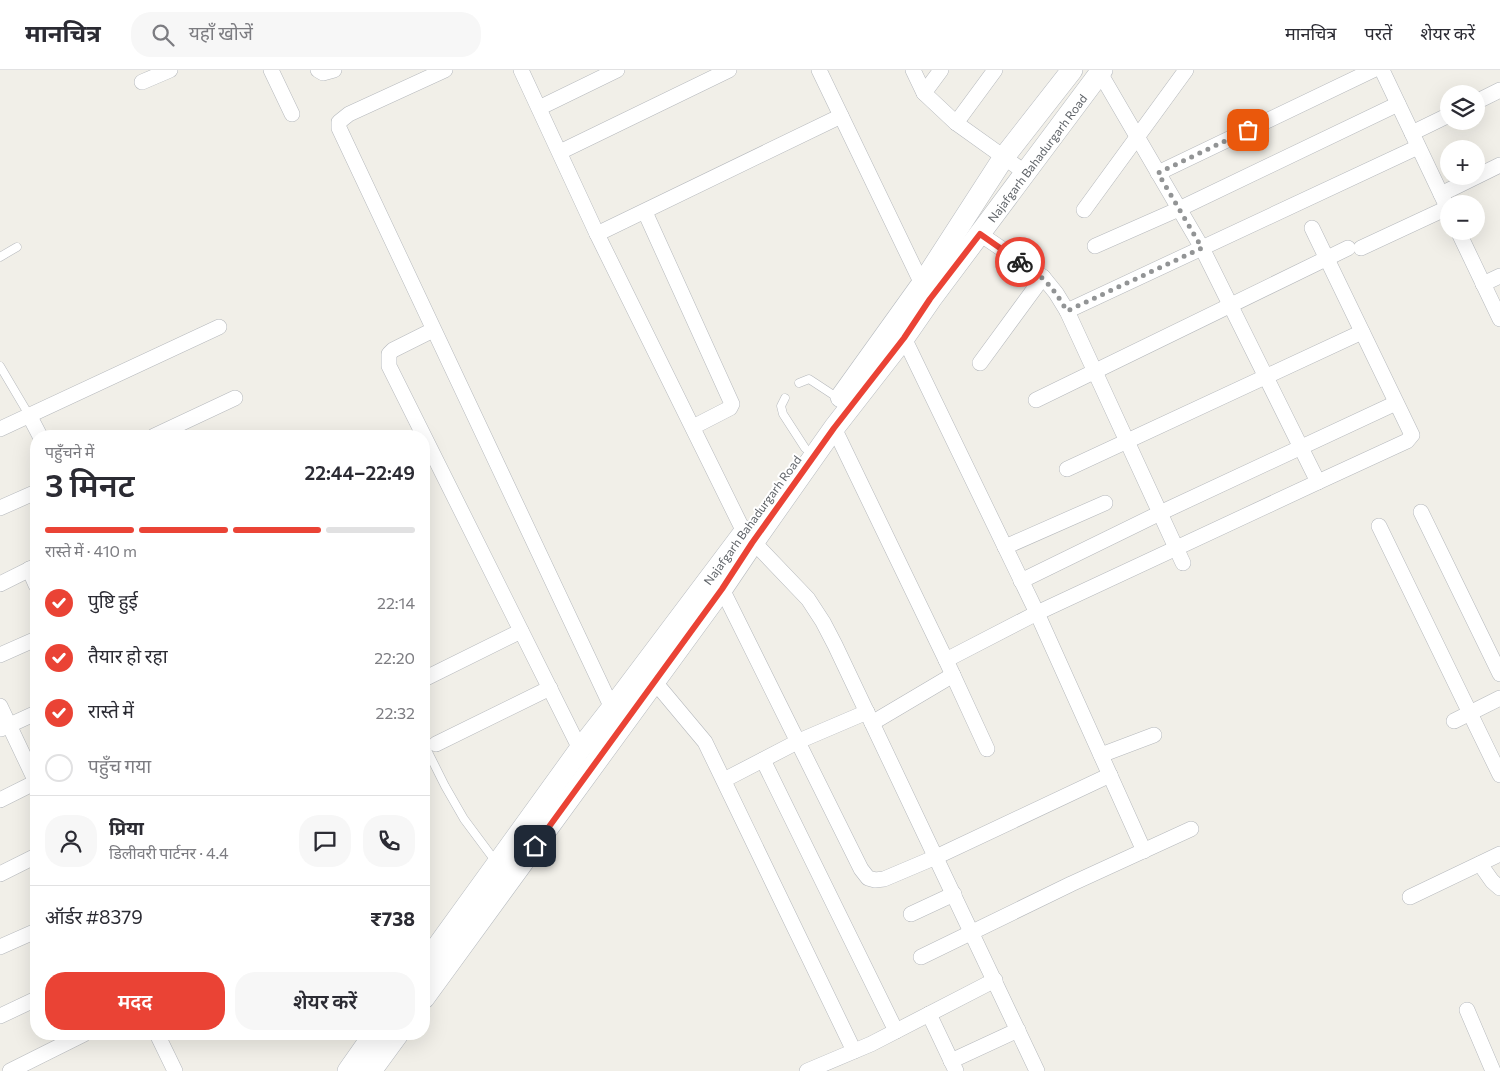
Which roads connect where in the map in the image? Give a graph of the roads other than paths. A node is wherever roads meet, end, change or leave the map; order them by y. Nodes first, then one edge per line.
1 (170, 70) edge
2 (271, 70) edge
3 (318, 70) edge
4 (334, 70) edge
5 (445, 70) edge
6 (522, 70) edge
7 (618, 70) edge
8 (729, 70) edge
9 (820, 70) edge
10 (913, 70) edge
11 (941, 70) edge
12 (996, 70) edge
13 (1072, 70) edge
14 (1186, 70) edge
15 (1373, 70) edge
16 (1382, 70) edge
17 (1101, 71) edge
18 (142, 82) dead end
19 (1500, 90) edge
20 (924, 93) junction
21 (1485, 98) edge
22 (1398, 104) junction
23 (539, 108) junction
24 (292, 114) dead end
25 (842, 116) junction
26 (1440, 119) edge
27 (956, 123) junction
28 (1412, 132) junction
29 (1137, 136) junction
30 (1418, 147) junction
31 (560, 152) junction
32 (1004, 157) junction
33 (1500, 165) edge
34 (1026, 173) junction
35 (1158, 173) junction
36 (1441, 194) joint
37 (1179, 209) junction
38 (1084, 210) dead end
39 (645, 212) junction
40 (1440, 213) edge
41 (1312, 228) dead end
42 (597, 234) junction
43 (980, 234) junction
44 (1462, 240) edge
45 (1095, 246) dead end
46 (18, 247) dead end
47 (1202, 248) junction
48 (0, 257) edge
49 (1327, 258) junction
50 (1043, 276) junction
51 (1500, 276) edge
52 (922, 284) junction
53 (1483, 284) junction
54 (1230, 305) junction
55 (1067, 311) junction
56 (1500, 319) edge
57 (219, 327) dead end
58 (432, 330) junction
59 (1362, 332) junction
60 (904, 338) junction
61 (980, 363) dead end
62 (0, 366) edge
63 (1095, 371) junction
64 (1266, 377) junction
65 (799, 383) dead end
66 (235, 398) dead end
67 (785, 398) dead end
68 (840, 399) junction
69 (1036, 400) dead end
70 (1396, 403) junction
71 (29, 415) junction
72 (693, 427) junction
73 (834, 428) junction
74 (0, 430) edge
75 (37, 430) edge
76 (167, 430) edge
77 (421, 430) edge
78 (1127, 441) junction
79 (1301, 447) junction
80 (430, 448) edge
81 (805, 448) junction
82 (1067, 469) dead end
83 (1318, 482) junction
84 (30, 495) edge
85 (1105, 503) dead end
86 (0, 508) edge
87 (1421, 512) dead end
88 (1160, 513) junction
89 (1380, 526) dead end
90 (748, 538) junction
91 (1005, 547) junction
92 (1176, 549) junction
93 (1183, 563) dead end
94 (30, 569) edge
95 (1021, 581) junction
96 (0, 584) edge
97 (722, 589) junction
98 (1037, 613) junction
99 (521, 631) junction
100 (30, 642) edge
101 (0, 656) edge
102 (946, 660) junction
103 (1500, 674) edge
104 (953, 675) junction
105 (430, 676) edge
106 (654, 681) junction
107 (550, 688) junction
108 (1500, 698) edge
109 (0, 706) edge
110 (612, 708) junction
111 (1470, 712) junction
112 (30, 716) edge
113 (870, 717) junction
114 (1454, 721) dead end
115 (4, 727) edge
116 (1154, 734) dead end
117 (798, 741) junction
118 (430, 744) edge
119 (580, 749) junction
120 (987, 749) dead end
121 (1101, 755) junction
122 (763, 760) junction
123 (30, 772) edge
124 (1110, 775) junction
125 (1500, 775) edge
126 (724, 780) junction
127 (30, 785) edge
128 (0, 800) edge
129 (538, 824) junction
130 (1191, 829) dead end
131 (1144, 851) junction
132 (1500, 854) edge
133 (936, 857) junction
134 (30, 859) edge
135 (497, 864) junction
136 (1480, 864) junction
137 (0, 874) edge
138 (1500, 888) edge
139 (954, 894) junction
140 (1410, 897) dead end
141 (911, 914) dead end
142 (972, 932) junction
143 (30, 933) edge
144 (0, 948) edge
145 (430, 957) edge
146 (920, 957) dead end
147 (995, 980) junction
148 (430, 989) edge
149 (30, 1002) edge
150 (1467, 1010) dead end
151 (929, 1014) junction
152 (0, 1016) edge
153 (1018, 1030) junction
154 (896, 1031) junction
155 (72, 1040) edge
156 (160, 1040) edge
157 (370, 1040) edge
158 (394, 1040) edge
159 (854, 1051) junction
160 (953, 1066) edge
161 (169, 1069) edge
162 (10, 1071) edge
163 (348, 1071) edge
164 (371, 1071) edge
165 (807, 1071) edge
166 (1037, 1071) edge
167 (1493, 1071) edge

1 - 18 street
2 - 24 street
3 - 4 street
5 - 58 street
6 - 23 street
7 - 23 street
8 - 31 street
9 - 25 street
10 - 20 street
11 - 20 street
12 - 27 street
13 - 32 main road, Najafgarh Bahadurgarh Road
14 - 29 street
15 - 35 street
16 - 22 street
17 - 29 street
17 - 34 main road, Najafgarh Bahadurgarh Road
19 - 21 street
20 - 27 street
22 - 28 street
22 - 37 street
23 - 31 street
25 - 39 street
25 - 52 street
26 - 28 street
27 - 32 street
28 - 30 street
29 - 35 street
29 - 38 street
30 - 36 street
30 - 47 street
31 - 42 street
32 - 34 street
32 - 52 main road, Najafgarh Bahadurgarh Road
33 - 36 street
34 - 43 main road, Najafgarh Bahadurgarh Road
35 - 37 street
37 - 45 street
37 - 47 street
39 - 42 street
39 - 72 street
40 - 49 street
41 - 49 street
42 - 72 street
43 - 50 street
43 - 60 main road, Najafgarh Bahadurgarh Road
44 - 53 street
46 - 48 lane
47 - 54 street
47 - 55 street
49 - 54 street
49 - 59 street
50 - 55 street
50 - 61 street
51 - 53 street
52 - 68 main road, Najafgarh Bahadurgarh Road
53 - 56 street
54 - 63 street
54 - 64 street
55 - 63 street
57 - 71 street
58 - 77 street
58 - 110 street
59 - 64 street
59 - 70 street
60 - 73 main road, Najafgarh Bahadurgarh Road
60 - 91 street
62 - 71 lane
63 - 69 street
63 - 78 street
64 - 78 street
64 - 79 street
65 - 68 lane
66 - 76 street
67 - 81 lane
68 - 81 main road, Najafgarh Bahadurgarh Road
70 - 79 street
70 - 83 street
71 - 74 street
71 - 75 street
72 - 90 street
73 - 90 main road, Najafgarh Bahadurgarh Road
73 - 102 street
78 - 82 street
78 - 88 street
79 - 83 street
79 - 88 street
80 - 99 street
81 - 90 main road, Najafgarh Bahadurgarh Road
83 - 92 street
84 - 86 street
85 - 91 street
87 - 103 street
88 - 92 street
88 - 95 street
89 - 111 street
90 - 97 main road, Najafgarh Bahadurgarh Road
90 - 110 main road, Najafgarh Bahadurgarh Road
90 - 113 street
91 - 95 street
92 - 93 street
92 - 98 street
94 - 96 street
95 - 98 street
97 - 106 main road, Najafgarh Bahadurgarh Road
97 - 117 street
98 - 102 street
98 - 121 street
99 - 105 street
99 - 107 street
100 - 101 street
102 - 104 street
104 - 113 street
104 - 120 street
106 - 126 street
106 - 129 main road, Najafgarh Bahadurgarh Road
107 - 118 street
107 - 119 street
108 - 111 street
109 - 115 street
110 - 119 main road, Najafgarh Bahadurgarh Road
111 - 114 street
111 - 125 street
112 - 115 street
113 - 117 street
113 - 133 street
115 - 123 street
116 - 121 street
117 - 122 street
117 - 133 street
118 - 135 lane
119 - 129 main road, Najafgarh Bahadurgarh Road
121 - 124 street
122 - 126 street
122 - 154 street
124 - 131 street
124 - 133 street
126 - 159 street
127 - 128 street
129 - 135 main road, Najafgarh Bahadurgarh Road
129 - 148 main road, Najafgarh Bahadurgarh Road
130 - 131 street
131 - 142 street
132 - 136 street
133 - 139 street
134 - 137 street
135 - 145 main road, Najafgarh Bahadurgarh Road
136 - 138 street
136 - 140 street
139 - 141 street
139 - 142 street
142 - 146 street
142 - 147 street
143 - 144 street
147 - 151 street
147 - 153 street
149 - 152 street
150 - 167 street
151 - 154 street
151 - 160 street
153 - 160 street
153 - 166 street
154 - 159 street
155 - 162 street
156 - 161 street
157 - 163 main road
158 - 164 main road
159 - 165 street

